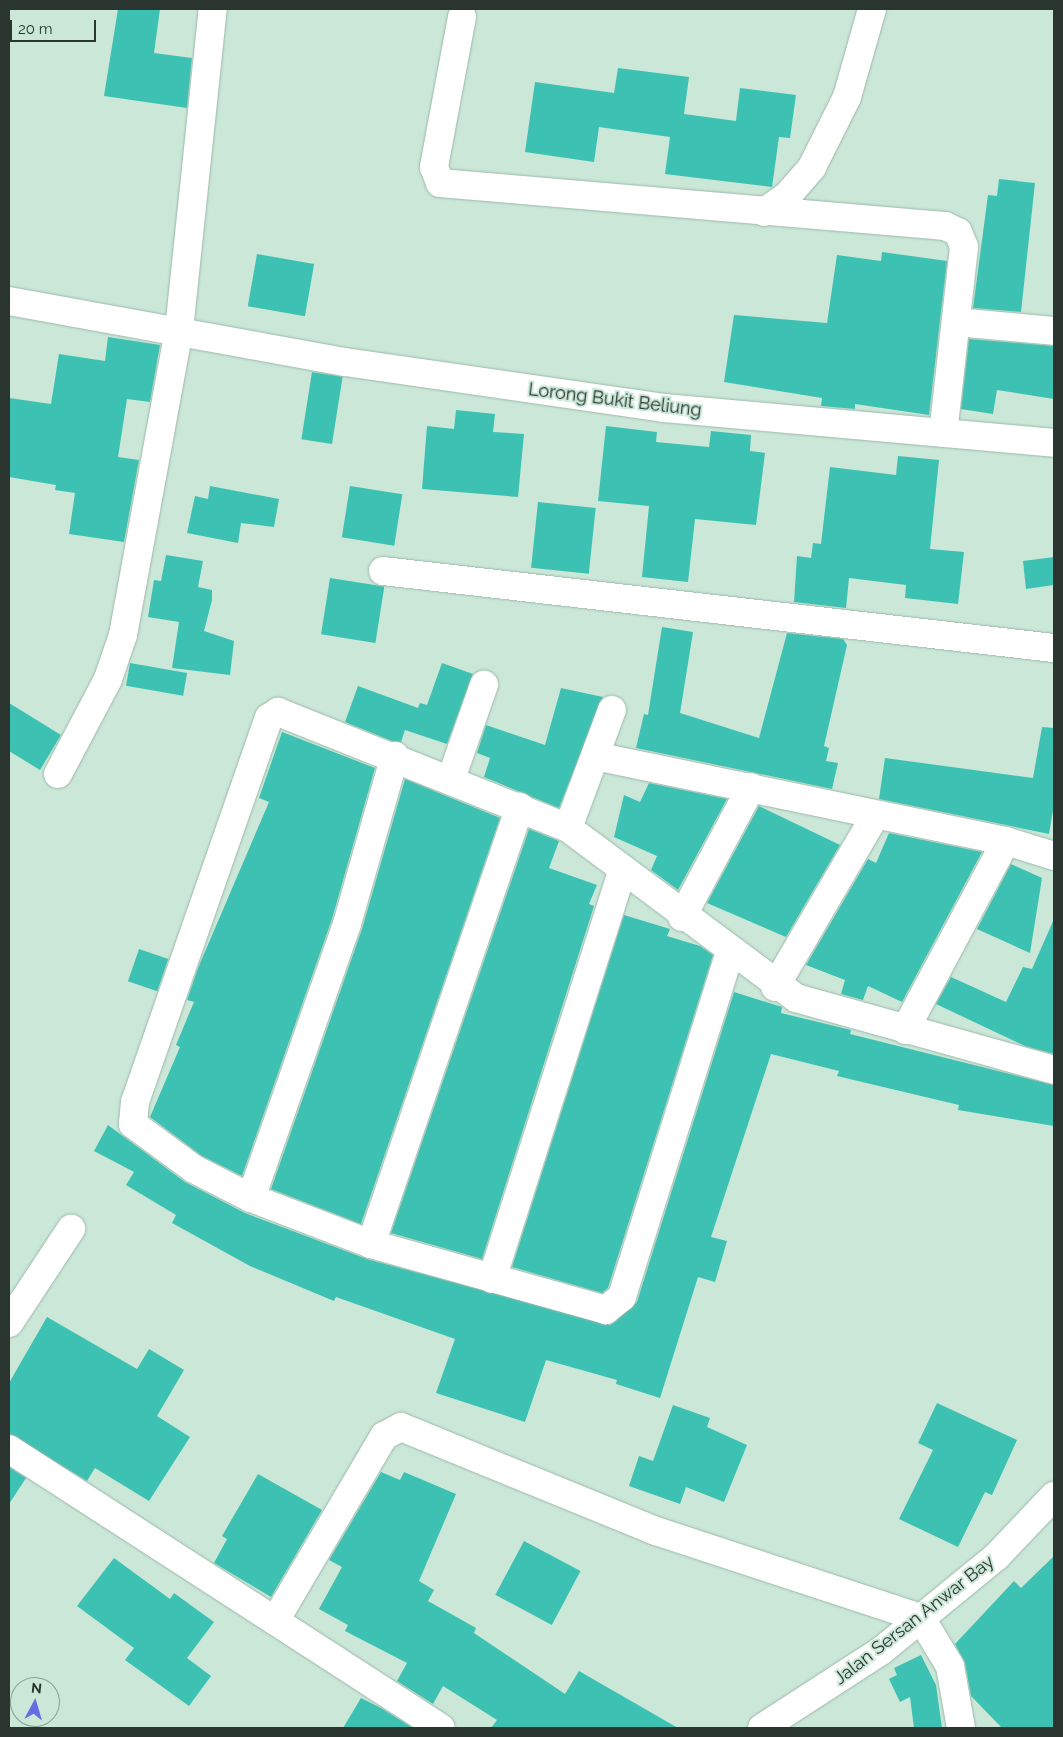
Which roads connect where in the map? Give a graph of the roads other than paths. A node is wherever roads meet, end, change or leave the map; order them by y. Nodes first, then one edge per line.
1 (213, 9) edge
2 (872, 9) edge
3 (462, 17) dead end
4 (764, 212) junction
5 (9, 301) edge
6 (956, 322) junction
7 (179, 330) junction
8 (1054, 331) edge
9 (944, 433) junction
10 (1054, 443) edge
11 (383, 571) dead end
12 (1054, 648) edge
13 (484, 685) dead end
14 (612, 710) dead end
15 (395, 756) junction
16 (595, 756) junction
17 (58, 774) dead end
18 (451, 779) junction
19 (751, 787) junction
20 (520, 806) junction
21 (875, 816) junction
22 (568, 828) junction
23 (1006, 841) junction
24 (1054, 856) edge
25 (622, 871) junction
26 (682, 917) junction
27 (730, 952) junction
28 (775, 987) junction
29 (905, 1030) junction
30 (1054, 1070) edge
31 (251, 1198) junction
32 (71, 1229) dead end
33 (371, 1244) junction
34 (492, 1279) junction
35 (9, 1322) edge
36 (9, 1449) edge
37 (1054, 1496) edge
38 (920, 1618) junction
39 (275, 1621) junction
40 (441, 1728) edge
41 (762, 1728) edge
42 (961, 1728) edge

1 - 7 street
2 - 4 street
3 - 4 street
4 - 6 street
5 - 7 street, Lorong Bukit Beliung
6 - 8 street
6 - 9 street
7 - 9 street, Lorong Bukit Beliung
7 - 17 street
9 - 10 street, Lorong Bukit Beliung
11 - 12 street
13 - 18 street
14 - 16 street
15 - 18 street
15 - 31 street
15 - 31 street
16 - 19 street
16 - 22 street
18 - 20 street
19 - 21 street
19 - 26 street
20 - 22 street
20 - 33 street
21 - 23 street
21 - 28 street
22 - 25 street
23 - 24 street
23 - 29 street
25 - 26 street
25 - 34 street
26 - 27 street
27 - 28 street
27 - 34 street
28 - 29 street
29 - 30 street
31 - 33 street
32 - 35 street
33 - 34 street
36 - 39 street
37 - 38 street, Jalan Sersan Anwar Bay
38 - 39 street
38 - 41 street, Jalan Sersan Anwar Bay
38 - 42 street
39 - 40 street

